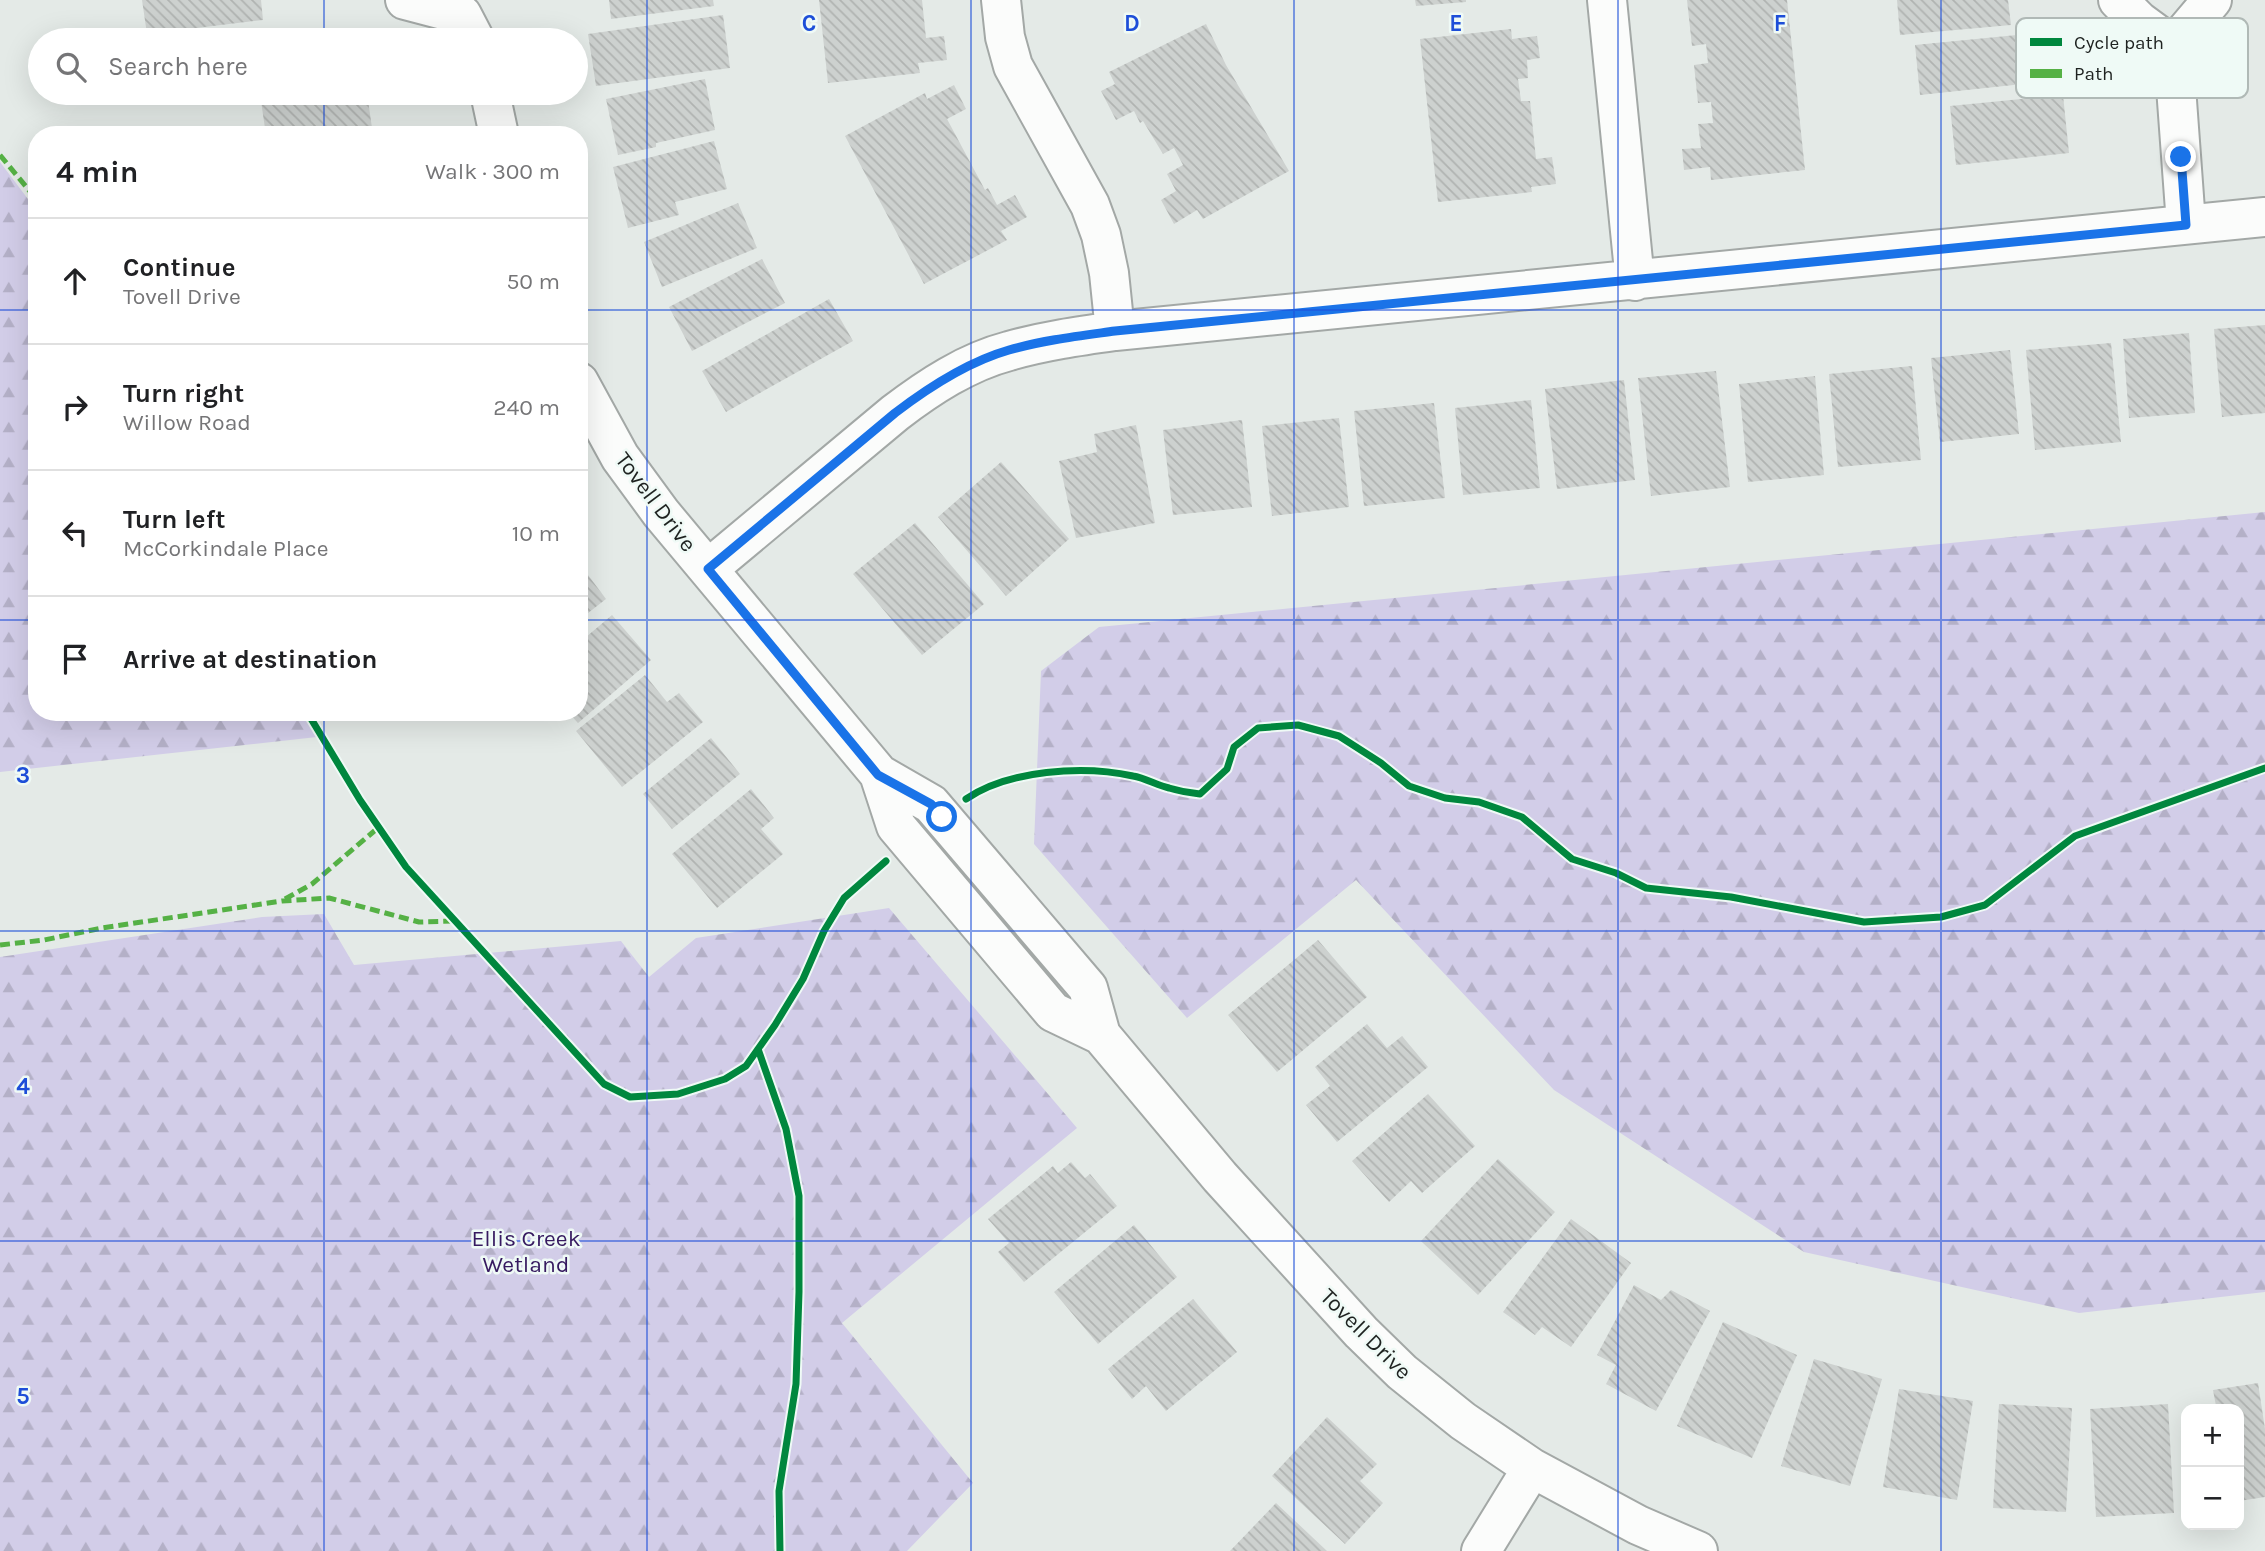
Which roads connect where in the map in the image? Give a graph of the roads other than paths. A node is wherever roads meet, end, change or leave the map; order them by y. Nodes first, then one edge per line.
1 (405, 0) edge
2 (1001, 0) edge
3 (1607, 0) edge
4 (2118, 0) edge
5 (2213, 0) edge
6 (469, 18) edge
7 (2136, 18) edge
8 (2197, 18) edge
9 (2177, 98) edge
10 (493, 105) edge
11 (497, 126) edge
12 (2265, 216) edge
13 (2186, 225) junction
14 (1635, 281) junction
15 (1115, 331) junction
16 (588, 398) edge
17 (708, 569) junction
18 (1532, 1468) junction
19 (1482, 1551) edge
20 (1698, 1551) edge

1 - 6 street
2 - 15 street
3 - 14 street
4 - 7 street
5 - 8 street
9 - 13 street
10 - 11 street
12 - 13 street
13 - 14 street
14 - 15 street
15 - 17 street
16 - 17 street, Tovell Drive
17 - 18 street, Tovell Drive
18 - 19 street
18 - 20 street, Tovell Drive

